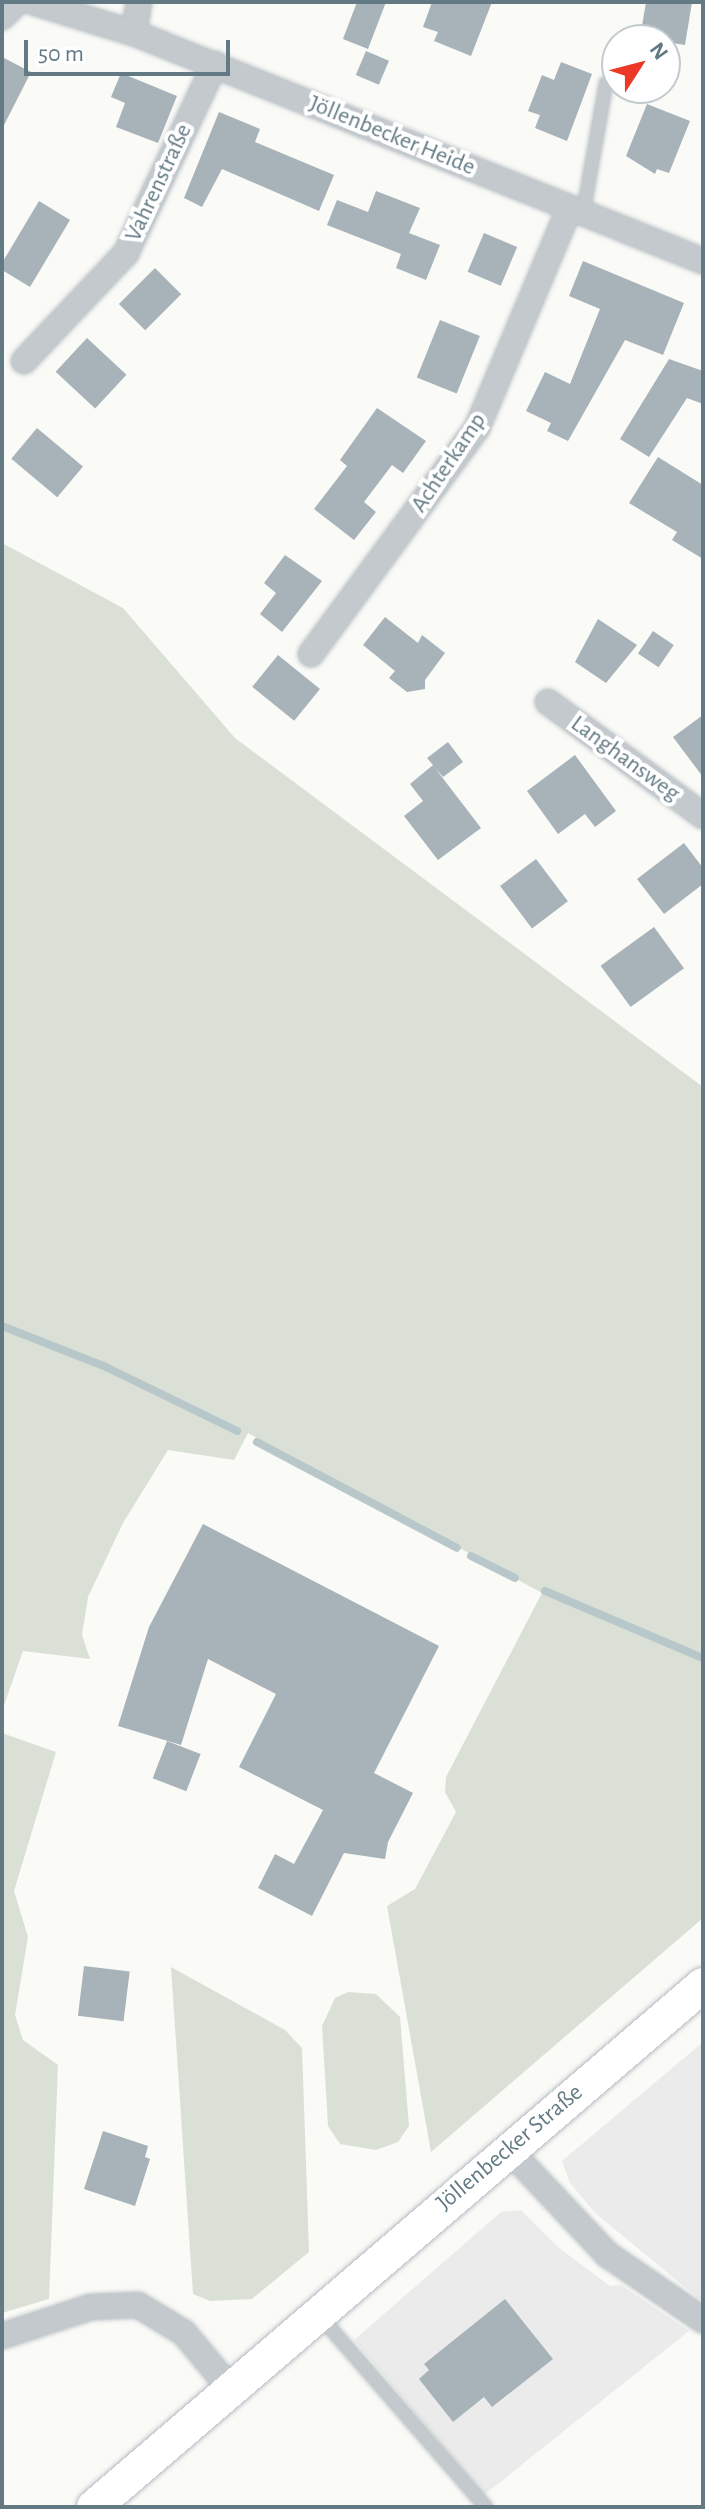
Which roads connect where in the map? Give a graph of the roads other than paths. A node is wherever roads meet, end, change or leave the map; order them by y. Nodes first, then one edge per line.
1 (17, 2) edge
2 (33, 2) edge
3 (139, 2) edge
4 (2, 17) edge
5 (134, 33) junction
6 (215, 64) junction
7 (601, 104) edge
8 (576, 212) junction
9 (703, 261) edge
10 (24, 361) dead end
11 (311, 654) dead end
12 (548, 702) dead end
13 (703, 816) edge
14 (703, 1985) edge
15 (508, 2149) junction
16 (317, 2312) junction
17 (703, 2320) edge
18 (2, 2336) edge
19 (230, 2388) junction
20 (94, 2507) edge
21 (486, 2507) edge

1 - 4 street
2 - 5 street, Jöllenbecker Heide
3 - 5 street
5 - 6 street, Jöllenbecker Heide
6 - 8 street, Jöllenbecker Heide
6 - 10 street, Vahrenstraße
7 - 8 lane
8 - 9 street, Jöllenbecker Heide
8 - 11 street, Achterkamp
12 - 13 street, Langhansweg
14 - 15 main road, Jöllenbecker Straße
15 - 16 main road, Jöllenbecker Straße
15 - 17 street
16 - 19 main road, Jöllenbecker Straße
16 - 21 lane
18 - 19 street
19 - 20 main road, Jöllenbecker Straße

